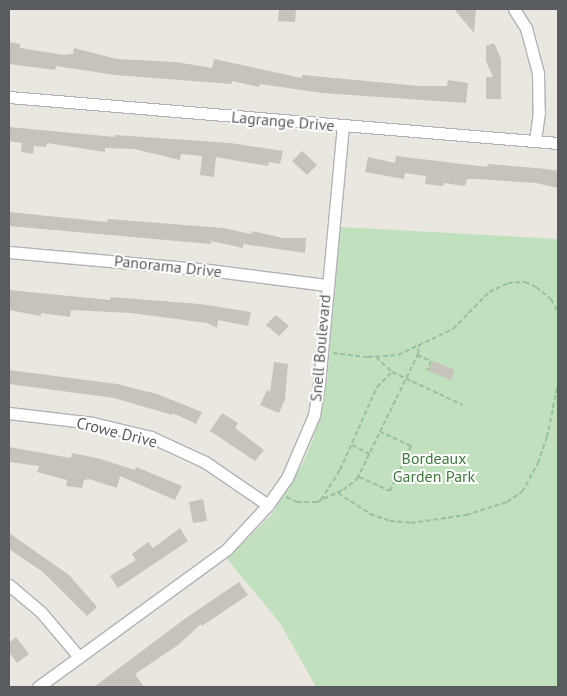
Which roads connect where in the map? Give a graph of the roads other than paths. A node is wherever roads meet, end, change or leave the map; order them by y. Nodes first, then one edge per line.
1 (514, 9) edge
2 (9, 97) edge
3 (343, 126) junction
4 (535, 141) junction
5 (558, 143) edge
6 (9, 252) edge
7 (326, 285) junction
8 (9, 413) edge
9 (268, 505) junction
10 (9, 585) edge
11 (79, 656) junction
12 (38, 687) edge

1 - 4 street
2 - 3 street, Lagrange Drive
3 - 4 street, Lagrange Drive
3 - 7 street, Snell Boulevard
4 - 5 street, Lagrange Drive
6 - 7 street, Panorama Drive
7 - 9 street, Snell Boulevard
8 - 9 street, Crowe Drive
9 - 11 street, Snell Boulevard
10 - 11 street
11 - 12 street, Snell Boulevard

